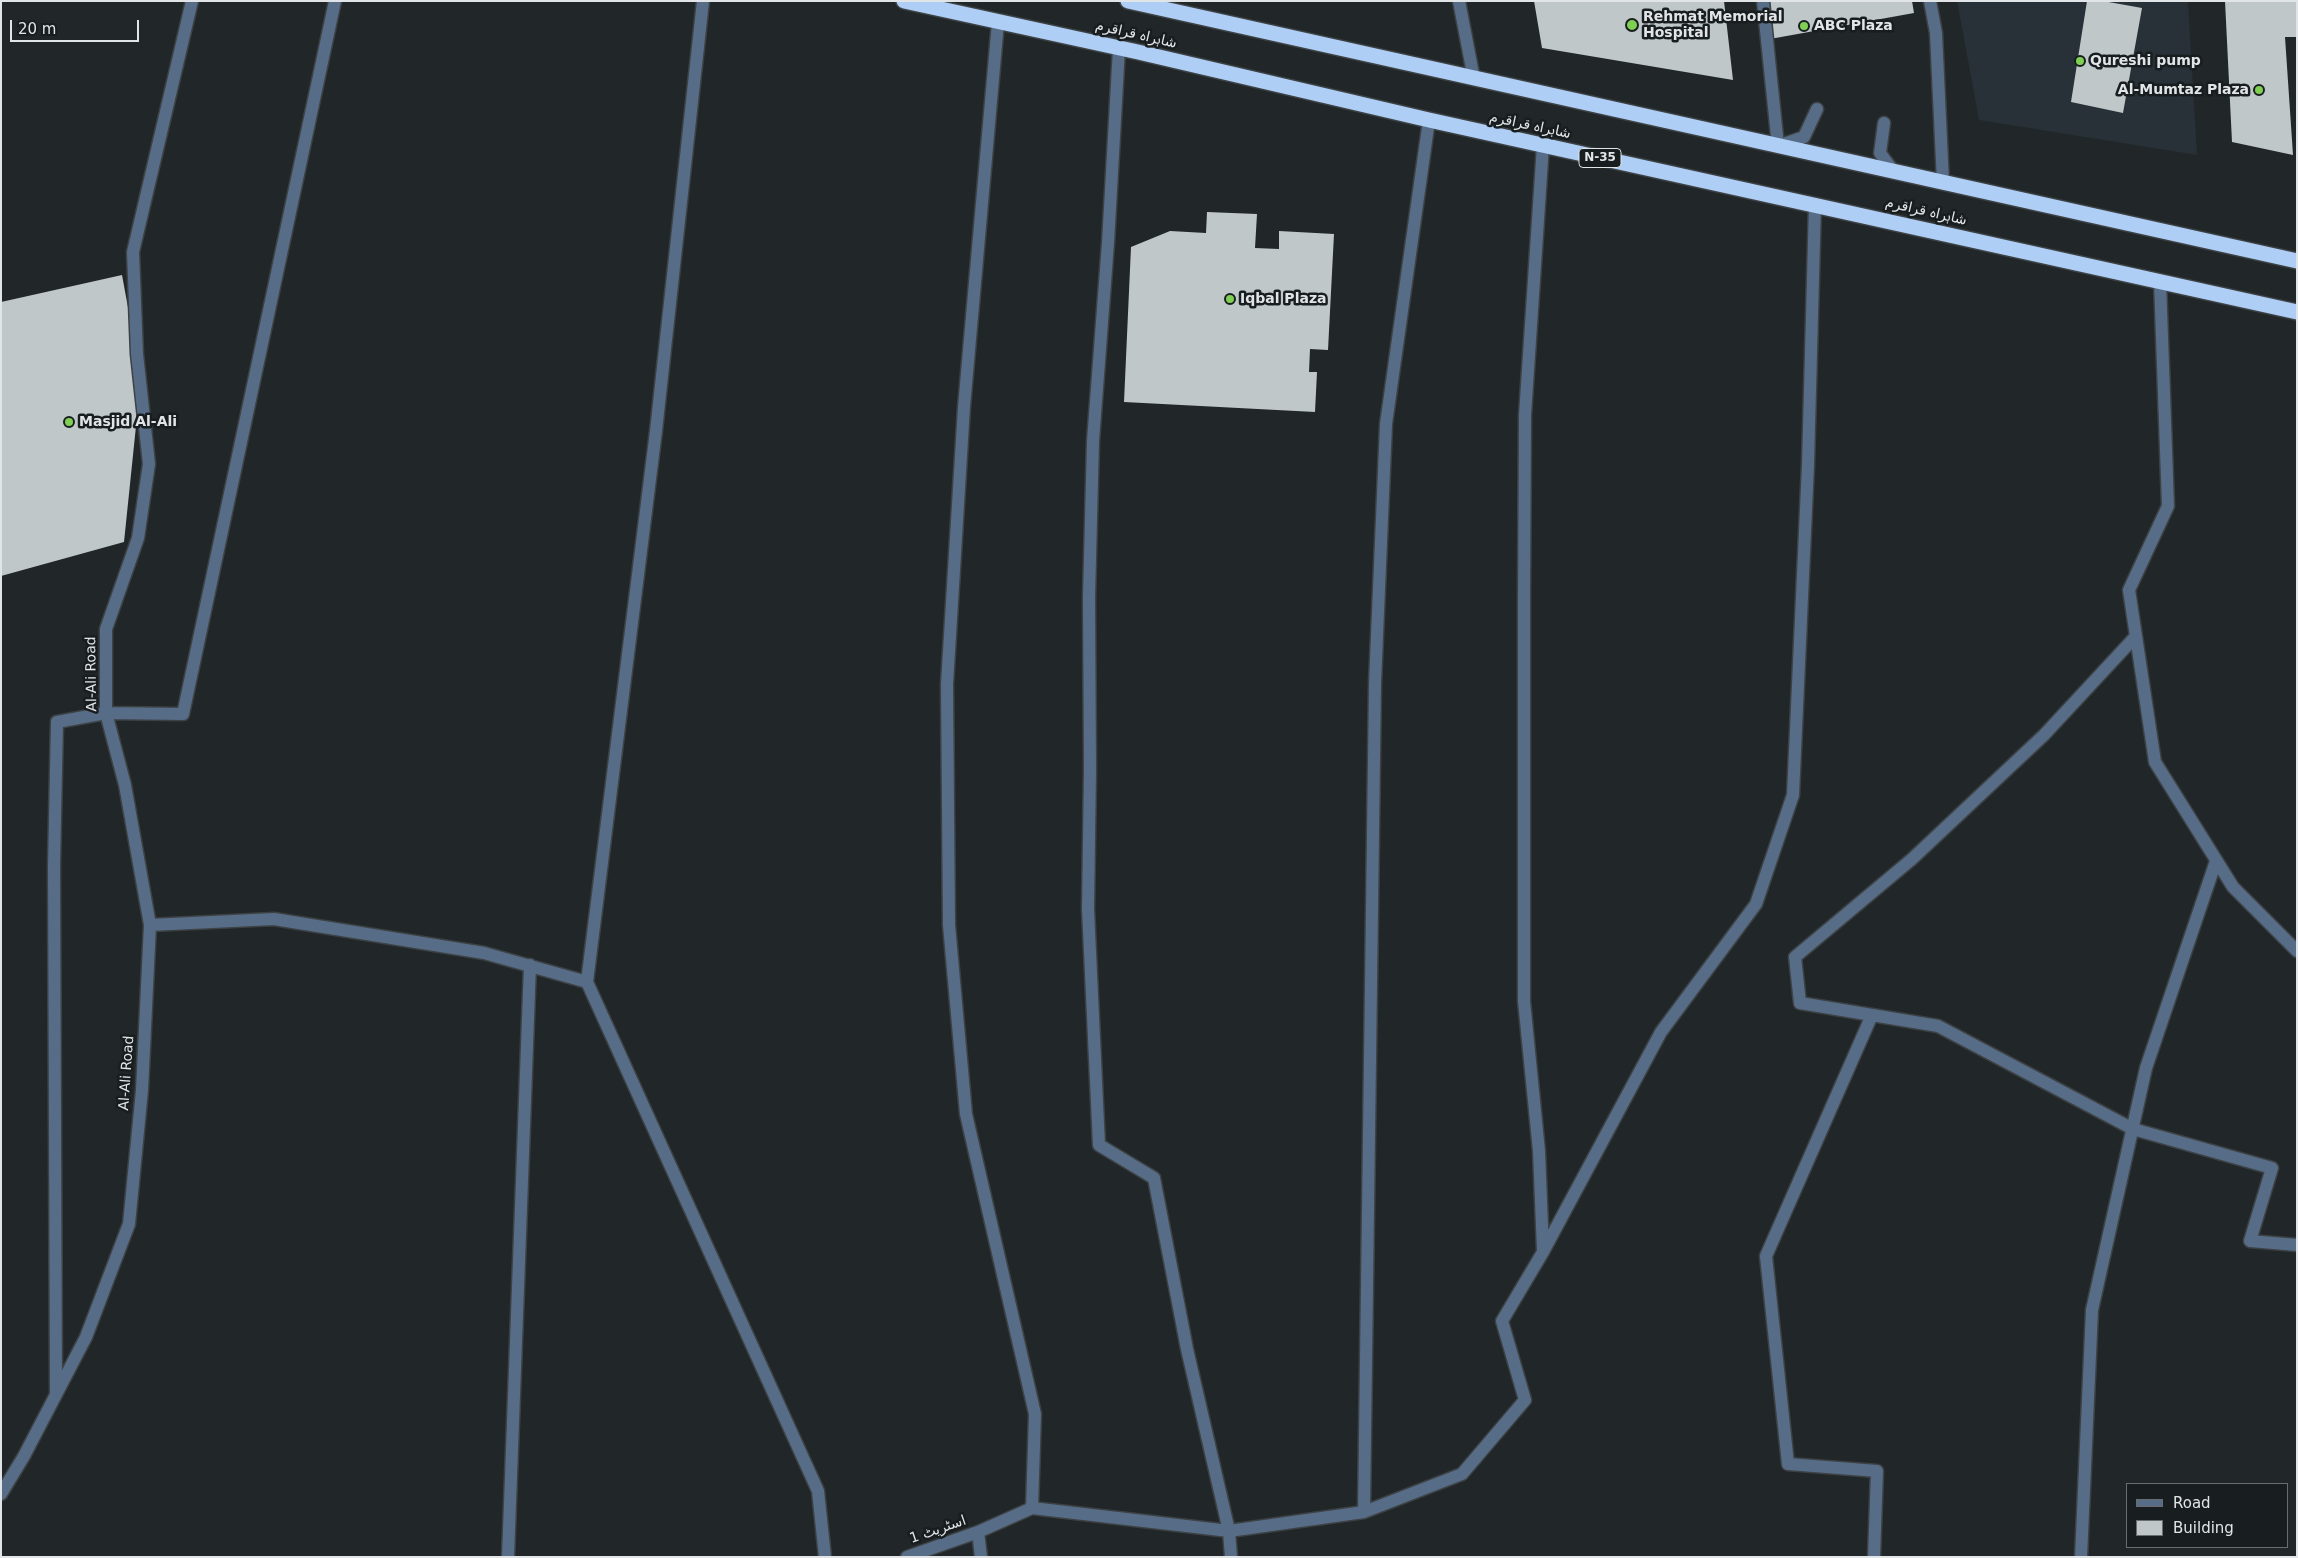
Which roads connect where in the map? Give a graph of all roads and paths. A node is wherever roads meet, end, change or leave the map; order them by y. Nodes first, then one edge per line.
1 (192, 1) edge
2 (334, 1) edge
3 (703, 1) edge
4 (904, 1) edge
5 (1128, 1) edge
6 (1459, 1) edge
7 (1762, 1) edge
8 (1930, 1) edge
9 (998, 22) junction
10 (1119, 48) junction
11 (1474, 79) junction
12 (1817, 109) dead end
13 (1429, 120) junction
14 (1884, 123) dead end
15 (1543, 145) junction
16 (1778, 146) junction
17 (1894, 172) junction
18 (1943, 183) junction
19 (1814, 204) junction
20 (2297, 261) edge
21 (2160, 282) junction
22 (2297, 312) edge
23 (2136, 636) junction
24 (106, 713) junction
25 (2216, 861) junction
26 (150, 925) junction
27 (2297, 951) edge
28 (530, 965) junction
29 (587, 982) junction
30 (1872, 1015) junction
31 (2133, 1128) junction
32 (2297, 1245) edge
33 (1543, 1252) junction
34 (56, 1394) junction
35 (1, 1494) edge
36 (1032, 1508) junction
37 (1364, 1512) junction
38 (1229, 1531) junction
39 (978, 1532) junction
40 (508, 1557) edge
41 (825, 1557) edge
42 (907, 1557) edge
43 (981, 1557) edge
44 (1231, 1557) edge
45 (1874, 1557) edge
46 (2081, 1557) edge

1 - 24 street, Al-Ali Road
2 - 24 street
3 - 29 street
4 - 9 highway, شاہراہ قراقرم / N-35
5 - 11 highway
6 - 11 street
7 - 16 street
8 - 18 street
9 - 10 highway, شاہراہ قراقرم / N-35
9 - 36 street
10 - 13 highway, شاہراہ قراقرم / N-35
10 - 38 street
11 - 16 highway
12 - 16 street
13 - 15 highway, شاہراہ قراقرم / N-35
13 - 37 street
14 - 17 street
15 - 19 highway, شاہراہ قراقرم / N-35
15 - 33 street
16 - 17 highway
17 - 18 highway
18 - 20 highway
19 - 21 highway, شاہراہ قراقرم / N-35
19 - 33 street
21 - 22 highway, شاہراہ قراقرم / N-35
21 - 23 street
23 - 25 street
23 - 30 street
24 - 26 street, Al-Ali Road
24 - 34 street
25 - 27 street
25 - 31 street
26 - 28 street
26 - 34 street, Al-Ali Road
28 - 29 street
28 - 40 street
29 - 41 street
30 - 31 street
30 - 45 street
31 - 32 street
31 - 46 street
33 - 37 street
34 - 35 street, Al-Ali Road
36 - 38 street
36 - 39 street, اسٹریٹ 1
37 - 38 street
38 - 44 street
39 - 42 street, اسٹریٹ 1
39 - 43 street

